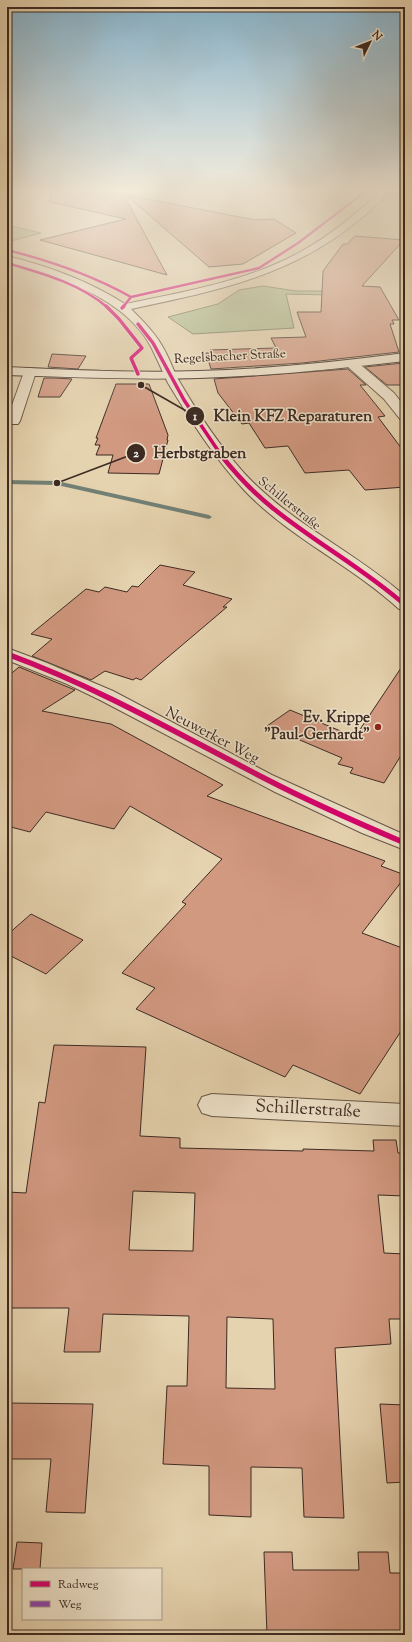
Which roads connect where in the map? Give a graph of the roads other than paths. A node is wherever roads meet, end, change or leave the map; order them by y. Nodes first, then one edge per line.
1 (38, 269) edge
2 (267, 269) edge
3 (122, 308) junction
4 (405, 357) edge
5 (352, 364) junction
6 (7, 371) edge
7 (30, 372) junction
8 (170, 375) junction
9 (388, 396) junction
10 (405, 396) edge
11 (405, 416) edge
12 (13, 421) dead end
13 (405, 605) edge
14 (7, 654) edge
15 (405, 843) edge
16 (212, 1105) dead end
17 (405, 1115) edge

1 - 3 street, Schillerstraße
2 - 3 street
3 - 8 street, Schillerstraße
4 - 5 street, Regelsbacher Straße
5 - 8 street, Regelsbacher Straße
5 - 9 street
6 - 7 street, Regelsbacher Straße
7 - 8 street, Regelsbacher Straße
7 - 12 street
8 - 13 street, Schillerstraße
9 - 10 street
9 - 11 street
14 - 15 street, Neuwerker Weg
16 - 17 street, Schillerstraße

